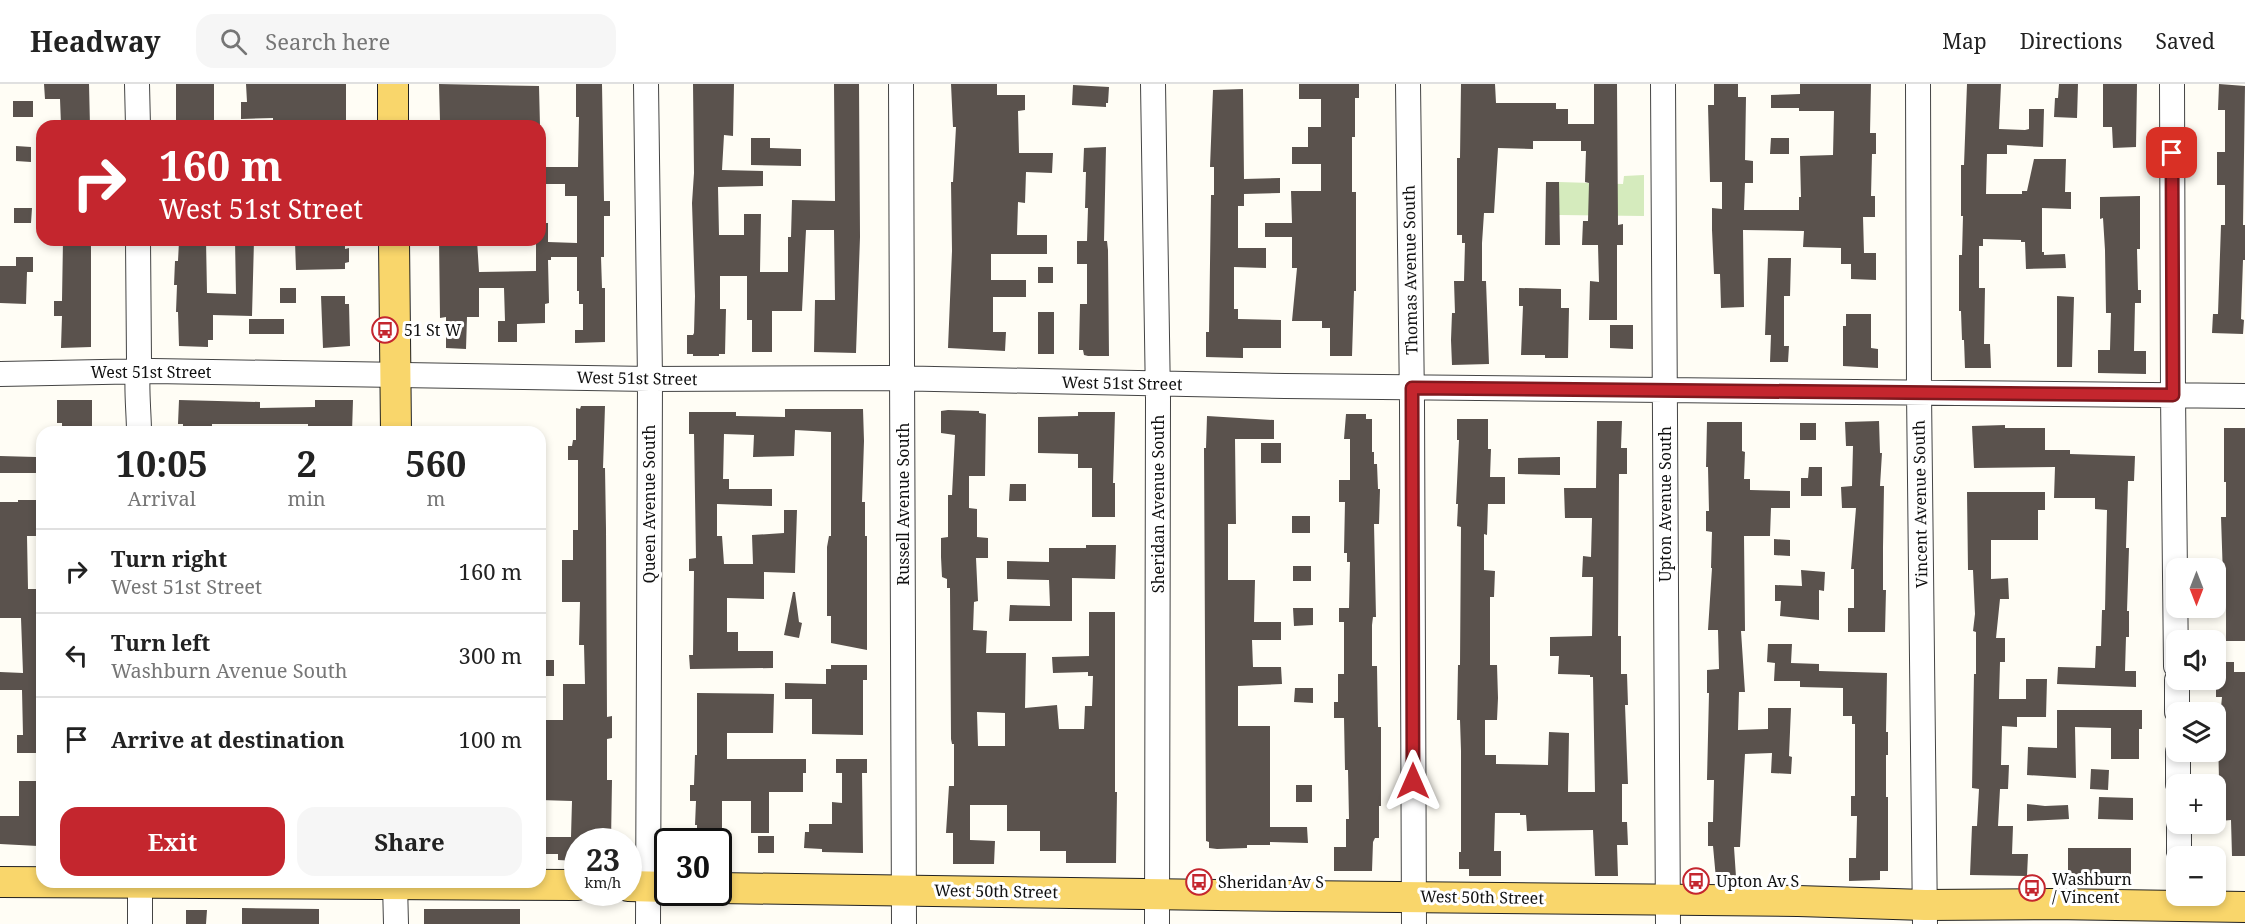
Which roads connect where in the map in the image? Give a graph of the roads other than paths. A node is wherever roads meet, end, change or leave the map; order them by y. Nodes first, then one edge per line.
1 (137, 84) edge
2 (393, 84) edge
3 (646, 84) edge
4 (901, 84) edge
5 (1153, 84) edge
6 (1408, 84) edge
7 (1663, 84) edge
8 (1918, 84) edge
9 (2172, 84) edge
10 (138, 120) edge
11 (393, 120) edge
12 (138, 246) edge
13 (394, 246) edge
14 (136, 372) junction
15 (0, 374) edge
16 (396, 374) junction
17 (902, 378) junction
18 (650, 379) junction
19 (1157, 382) junction
20 (1412, 388) junction
21 (1664, 390) junction
22 (1919, 392) junction
23 (2173, 395) junction
24 (2245, 396) edge
25 (139, 426) edge
26 (396, 426) edge
27 (2176, 630) edge
28 (0, 882) edge
29 (36, 882) edge
30 (546, 885) edge
31 (564, 885) edge
32 (648, 887) edge
33 (140, 888) edge
34 (395, 888) edge
35 (732, 888) edge
36 (903, 890) junction
37 (1157, 893) junction
38 (2245, 907) edge
39 (2179, 909) edge
40 (1414, 910) edge
41 (1668, 912) edge
42 (1925, 914) edge
43 (140, 924) edge
44 (396, 924) edge
45 (648, 924) edge
46 (904, 924) edge
47 (1157, 924) edge

1 - 10 street
2 - 11 main road
3 - 18 street, Queen Avenue South
4 - 17 street, Russell Avenue South
5 - 19 street, Sheridan Avenue South
6 - 20 street, Thomas Avenue South
7 - 21 street, Upton Avenue South
8 - 22 street, Vincent Avenue South
9 - 23 street
12 - 14 street
13 - 16 main road
14 - 15 street, West 51st Street
14 - 16 street, West 51st Street
14 - 25 street
16 - 18 street, West 51st Street
16 - 26 main road
17 - 18 street, West 51st Street
17 - 19 street, West 51st Street
17 - 36 street, Russell Avenue South
18 - 32 street, Queen Avenue South
19 - 20 street, West 51st Street
19 - 37 street, Sheridan Avenue South
20 - 21 street, West 51st Street
20 - 40 street, Thomas Avenue South
21 - 22 street, West 51st Street
21 - 41 street, Upton Avenue South
22 - 23 street, West 51st Street
22 - 42 street, Vincent Avenue South
23 - 24 street, West 51st Street
23 - 27 street
28 - 29 main road
30 - 31 main road
32 - 45 street, Queen Avenue South
33 - 43 street
34 - 44 street
35 - 36 main road, West 50th Street
36 - 37 main road, West 50th Street
36 - 46 street, Russell Avenue South
37 - 40 main road, West 50th Street
37 - 47 street, Sheridan Avenue South
38 - 39 main road, West 50th Street
39 - 42 main road, West 50th Street
40 - 41 main road, West 50th Street
41 - 42 main road, West 50th Street

